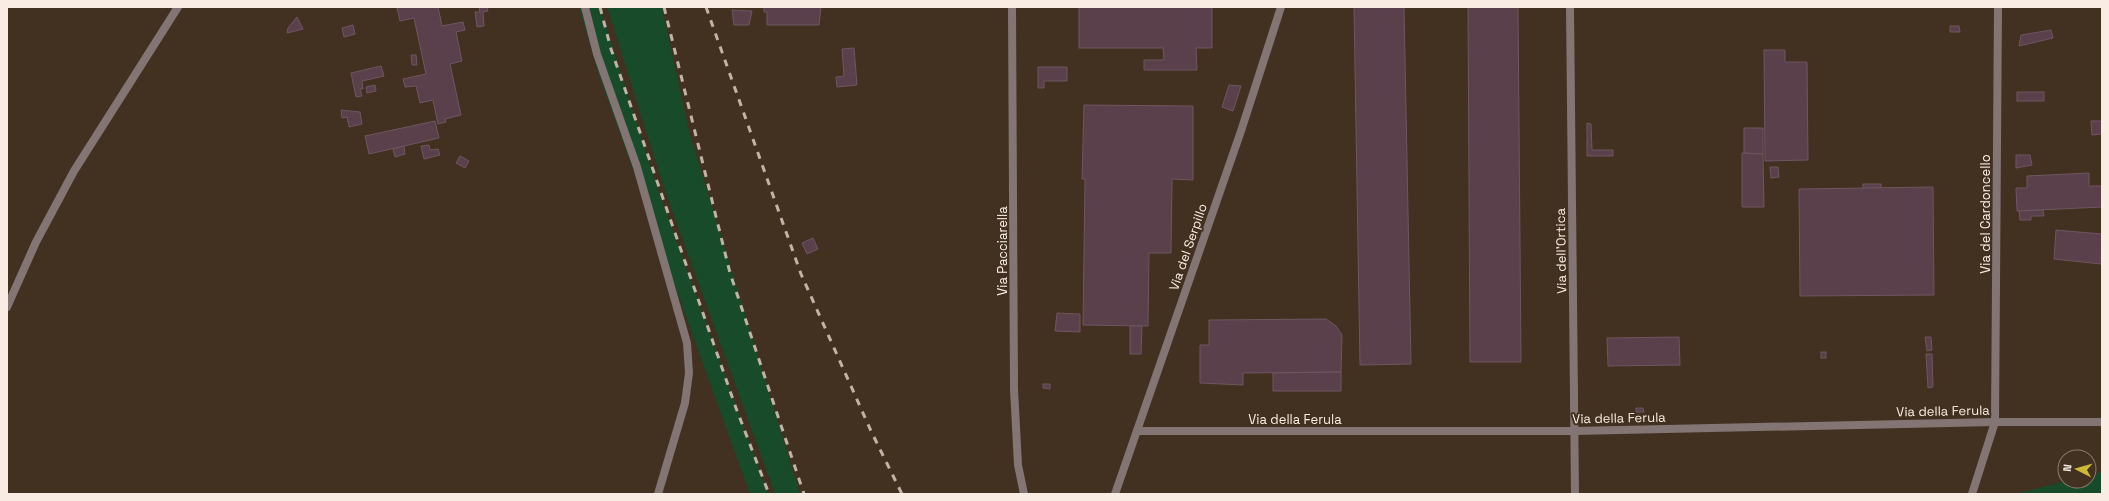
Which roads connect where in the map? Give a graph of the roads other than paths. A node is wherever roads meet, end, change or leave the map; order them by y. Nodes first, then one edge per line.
1 (178, 7) edge
2 (585, 7) edge
3 (1012, 7) edge
4 (1281, 7) edge
5 (1570, 7) edge
6 (1998, 7) edge
7 (7, 307) edge
8 (1995, 422) junction
9 (2102, 422) edge
10 (1137, 431) junction
11 (1574, 431) junction
12 (658, 494) edge
13 (1024, 494) edge
14 (1115, 494) edge
15 (1575, 494) edge
16 (1972, 494) edge

1 - 7 street
2 - 12 street
3 - 13 street, Via Pacciarella
4 - 10 street, Via del Serpillo
5 - 11 street, Via dell'Ortica
6 - 8 street, Via del Cardoncello
8 - 9 street, Via della Ferula
8 - 11 street, Via della Ferula
8 - 16 street, Via del Cardoncello
10 - 11 street, Via della Ferula
10 - 14 street, Via del Serpillo
11 - 15 street, Via dell'Ortica

